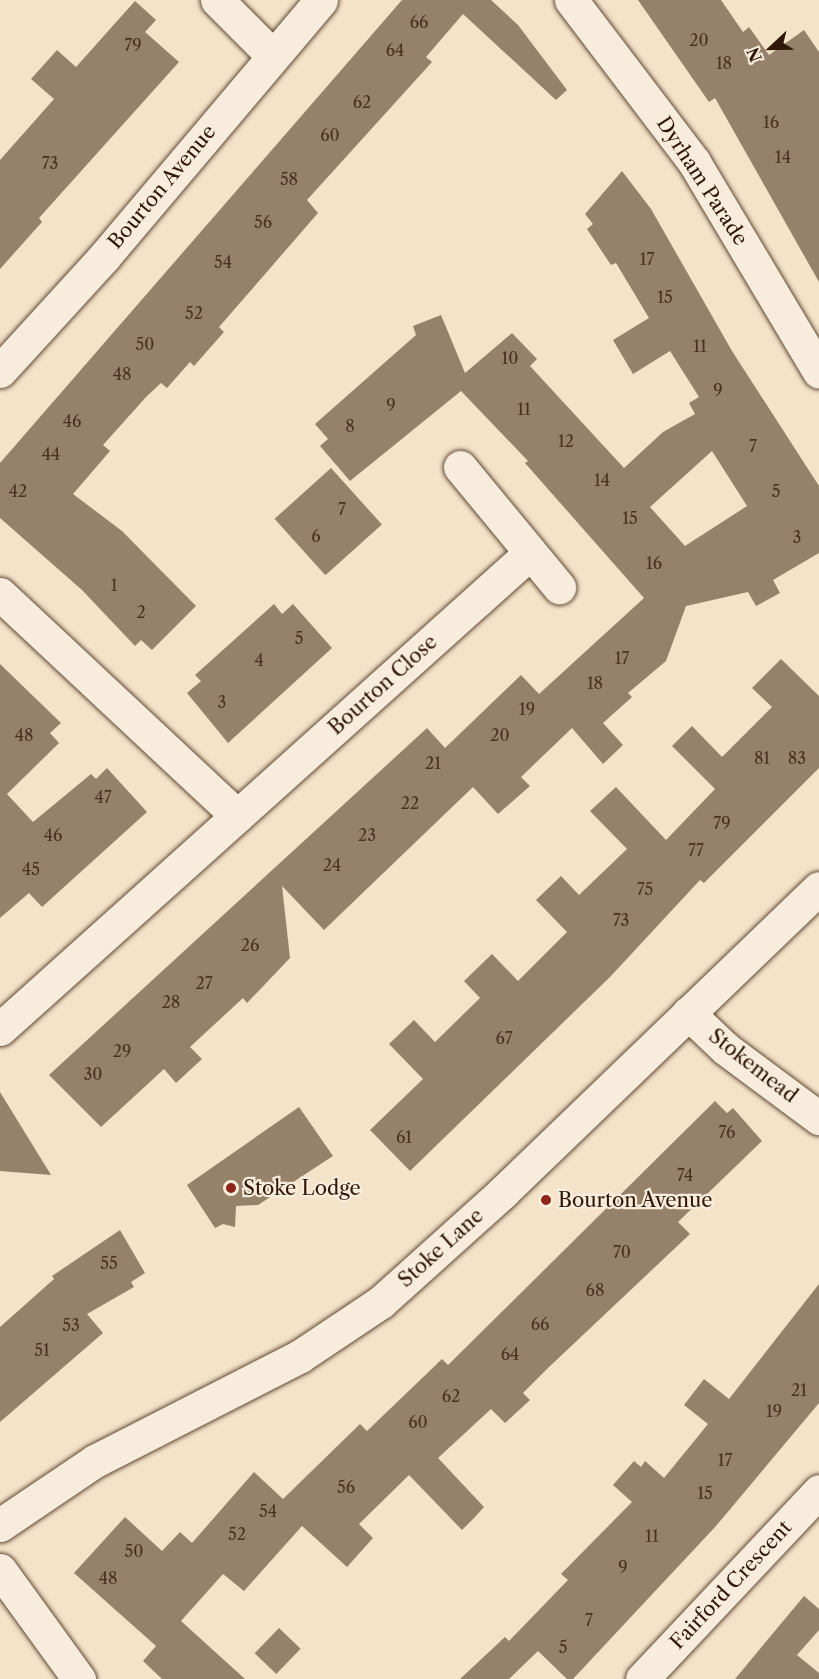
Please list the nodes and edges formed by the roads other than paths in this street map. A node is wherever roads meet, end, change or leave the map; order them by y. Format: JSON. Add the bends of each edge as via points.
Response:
{"nodes":[{"id":1,"x":217,"y":0,"type":"edge"},
{"id":2,"x":321,"y":0,"type":"edge"},
{"id":3,"x":571,"y":0,"type":"edge"},
{"id":4,"x":272,"y":55,"type":"junction"},
{"id":5,"x":0,"y":371,"type":"edge"},
{"id":6,"x":819,"y":372,"type":"edge"},
{"id":7,"x":459,"y":467,"type":"dead end"},
{"id":8,"x":529,"y":554,"type":"junction"},
{"id":9,"x":559,"y":587,"type":"dead end"},
{"id":10,"x":0,"y":594,"type":"edge"},
{"id":11,"x":237,"y":816,"type":"junction"},
{"id":12,"x":819,"y":888,"type":"edge"},
{"id":13,"x":688,"y":1013,"type":"junction"},
{"id":14,"x":0,"y":1029,"type":"edge"},
{"id":15,"x":819,"y":1118,"type":"edge"},
{"id":16,"x":819,"y":1491,"type":"edge"},
{"id":17,"x":0,"y":1525,"type":"edge"},
{"id":18,"x":0,"y":1570,"type":"edge"},
{"id":19,"x":80,"y":1679,"type":"edge"},
{"id":20,"x":643,"y":1679,"type":"edge"}],
"edges":[{"from":1,"to":4,"type":"street"},
{"from":2,"to":4,"type":"street","name":"Bourton Avenue"},
{"from":3,"to":6,"type":"street","name":"Dyrham Parade","via":[[694,162]]},
{"from":4,"to":5,"type":"street","name":"Bourton Avenue","via":[[104,257]]},
{"from":7,"to":8,"type":"street"},
{"from":8,"to":9,"type":"street"},
{"from":8,"to":11,"type":"street","name":"Bourton Close"},
{"from":10,"to":11,"type":"street"},
{"from":11,"to":14,"type":"street","name":"Bourton Close"},
{"from":12,"to":13,"type":"street","name":"Stoke Lane"},
{"from":13,"to":15,"type":"street","name":"Stokemead","via":[[726,1049]]},
{"from":13,"to":17,"type":"street","name":"Stoke Lane","via":[[381,1302],[300,1356],[95,1461]]},
{"from":16,"to":20,"type":"street","name":"Fairford Crescent"},
{"from":18,"to":19,"type":"street"}]}
